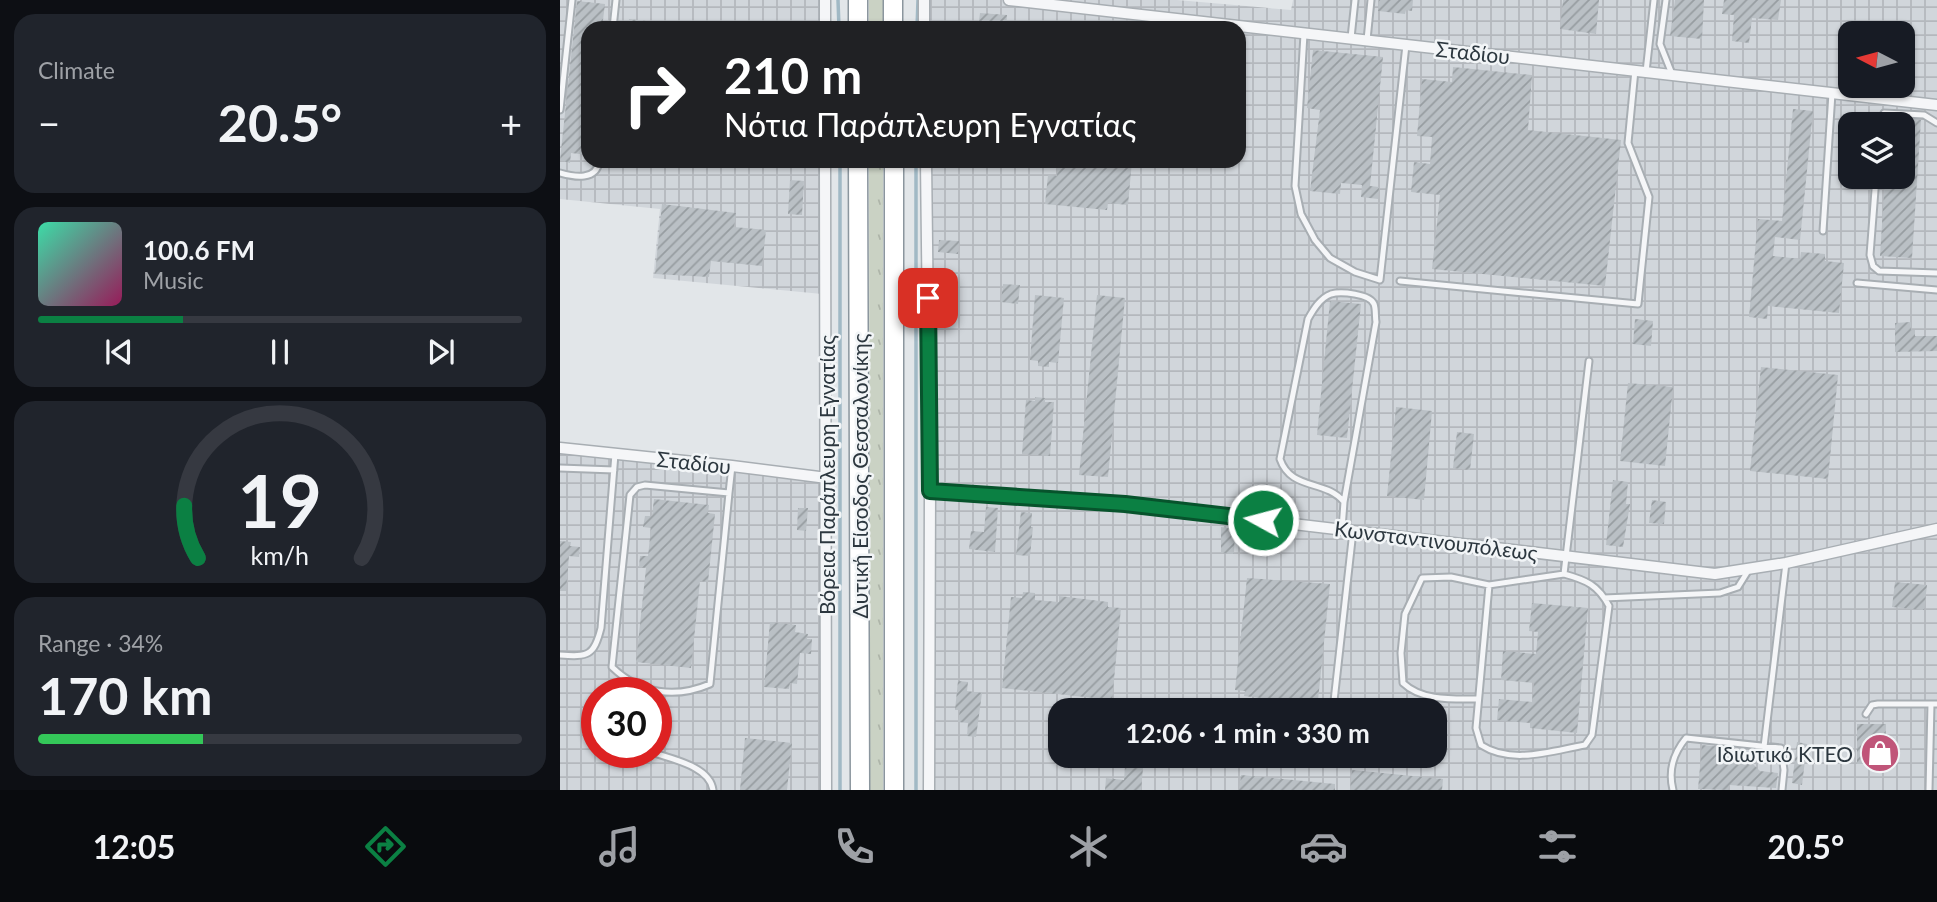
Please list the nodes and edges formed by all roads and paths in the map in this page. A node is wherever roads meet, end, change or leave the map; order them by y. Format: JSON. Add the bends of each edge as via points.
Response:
{"nodes":[{"id":1,"x":572,"y":0,"type":"edge"},
{"id":2,"x":617,"y":0,"type":"edge"},
{"id":3,"x":825,"y":0,"type":"edge"},
{"id":4,"x":858,"y":0,"type":"edge"},
{"id":5,"x":893,"y":0,"type":"edge"},
{"id":6,"x":924,"y":0,"type":"edge"},
{"id":7,"x":1009,"y":0,"type":"edge"},
{"id":8,"x":1354,"y":0,"type":"edge"},
{"id":9,"x":1371,"y":0,"type":"edge"},
{"id":10,"x":1654,"y":0,"type":"edge"},
{"id":11,"x":1666,"y":0,"type":"edge"},
{"id":12,"x":615,"y":21,"type":"edge"},
{"id":13,"x":825,"y":21,"type":"edge"},
{"id":14,"x":858,"y":21,"type":"edge"},
{"id":15,"x":893,"y":21,"type":"edge"},
{"id":16,"x":924,"y":21,"type":"edge"},
{"id":17,"x":1197,"y":21,"type":"edge"},
{"id":18,"x":1246,"y":27,"type":"edge"},
{"id":19,"x":1304,"y":33,"type":"junction"},
{"id":20,"x":1351,"y":38,"type":"junction"},
{"id":21,"x":1367,"y":40,"type":"junction"},
{"id":22,"x":1406,"y":45,"type":"junction"},
{"id":23,"x":1640,"y":71,"type":"junction"},
{"id":24,"x":1672,"y":75,"type":"junction"},
{"id":25,"x":1832,"y":93,"type":"junction"},
{"id":26,"x":1937,"y":105,"type":"edge"},
{"id":27,"x":560,"y":110,"type":"edge"},
{"id":28,"x":1915,"y":115,"type":"edge"},
{"id":29,"x":1937,"y":123,"type":"edge"},
{"id":30,"x":598,"y":168,"type":"edge"},
{"id":31,"x":825,"y":168,"type":"edge"},
{"id":32,"x":858,"y":168,"type":"edge"},
{"id":33,"x":894,"y":168,"type":"edge"},
{"id":34,"x":926,"y":168,"type":"edge"},
{"id":35,"x":560,"y":173,"type":"edge"},
{"id":36,"x":1875,"y":189,"type":"edge"},
{"id":37,"x":1823,"y":231,"type":"dead end"},
{"id":38,"x":1937,"y":273,"type":"edge"},
{"id":39,"x":1400,"y":281,"type":"dead end"},
{"id":40,"x":1857,"y":283,"type":"dead end"},
{"id":41,"x":1937,"y":290,"type":"edge"},
{"id":42,"x":1589,"y":361,"type":"dead end"},
{"id":43,"x":560,"y":449,"type":"edge"},
{"id":44,"x":615,"y":454,"type":"junction"},
{"id":45,"x":732,"y":466,"type":"junction"},
{"id":46,"x":560,"y":468,"type":"edge"},
{"id":47,"x":614,"y":470,"type":"junction"},
{"id":48,"x":827,"y":478,"type":"junction"},
{"id":49,"x":930,"y":491,"type":"junction"},
{"id":50,"x":729,"y":493,"type":"junction"},
{"id":51,"x":1343,"y":502,"type":"junction"},
{"id":52,"x":1937,"y":529,"type":"edge"},
{"id":53,"x":1348,"y":530,"type":"junction"},
{"id":54,"x":1566,"y":556,"type":"junction"},
{"id":55,"x":1786,"y":563,"type":"junction"},
{"id":56,"x":1749,"y":570,"type":"junction"},
{"id":57,"x":1564,"y":574,"type":"junction"},
{"id":58,"x":1489,"y":585,"type":"junction"},
{"id":59,"x":1604,"y":598,"type":"junction"},
{"id":60,"x":560,"y":655,"type":"edge"},
{"id":61,"x":1334,"y":698,"type":"edge"},
{"id":62,"x":1477,"y":699,"type":"junction"},
{"id":63,"x":1934,"y":704,"type":"edge"},
{"id":64,"x":1866,"y":714,"type":"dead end"},
{"id":65,"x":1764,"y":747,"type":"junction"},
{"id":66,"x":672,"y":760,"type":"edge"},
{"id":67,"x":713,"y":790,"type":"edge"},
{"id":68,"x":826,"y":790,"type":"edge"},
{"id":69,"x":860,"y":790,"type":"edge"},
{"id":70,"x":894,"y":790,"type":"edge"},
{"id":71,"x":929,"y":790,"type":"edge"},
{"id":72,"x":1673,"y":790,"type":"edge"},
{"id":73,"x":1782,"y":790,"type":"edge"},
{"id":74,"x":1929,"y":790,"type":"edge"}],
"edges":[{"from":1,"to":27,"type":"lane"},
{"from":2,"to":12,"type":"lane"},
{"from":3,"to":13,"type":"street"},
{"from":4,"to":14,"type":"highway"},
{"from":5,"to":15,"type":"highway"},
{"from":6,"to":16,"type":"street"},
{"from":7,"to":17,"type":"street","name":"Σταδίου"},
{"from":8,"to":20,"type":"lane"},
{"from":9,"to":21,"type":"lane"},
{"from":10,"to":23,"type":"lane"},
{"from":11,"to":24,"type":"lane","via":[[1660,44]]},
{"from":18,"to":19,"type":"street","name":"Σταδίου"},
{"from":19,"to":20,"type":"street","name":"Σταδίου"},
{"from":19,"to":22,"type":"lane","via":[[1295,186],[1301,214],[1330,258],[1380,280]]},
{"from":20,"to":21,"type":"street","name":"Σταδίου"},
{"from":21,"to":22,"type":"street","name":"Σταδίου"},
{"from":22,"to":23,"type":"street","name":"Σταδίου"},
{"from":23,"to":24,"type":"street","name":"Σταδίου"},
{"from":23,"to":39,"type":"lane","via":[[1628,141],[1649,196],[1638,304]]},
{"from":24,"to":25,"type":"street","name":"Σταδίου"},
{"from":25,"to":26,"type":"street","name":"Σταδίου"},
{"from":25,"to":37,"type":"lane"},
{"from":28,"to":29,"type":"lane"},
{"from":30,"to":35,"type":"lane","via":[[583,177]]},
{"from":31,"to":48,"type":"street","name":"Βόρεια Παράπλευρη Εγνατίας"},
{"from":32,"to":69,"type":"highway","name":"Δυτική Είσοδος Θεσσαλονίκης"},
{"from":33,"to":70,"type":"highway","name":"Δυτική Είσοδος Θεσσαλονίκης"},
{"from":34,"to":49,"type":"street"},
{"from":36,"to":38,"type":"lane","via":[[1873,266],[1879,271]]},
{"from":40,"to":41,"type":"lane"},
{"from":42,"to":54,"type":"lane"},
{"from":43,"to":44,"type":"street","name":"Σταδίου"},
{"from":44,"to":45,"type":"street","name":"Σταδίου"},
{"from":44,"to":47,"type":"lane"},
{"from":45,"to":48,"type":"street","name":"Σταδίου"},
{"from":45,"to":50,"type":"lane"},
{"from":46,"to":47,"type":"lane"},
{"from":47,"to":60,"type":"lane","via":[[599,638],[596,648],[585,656]]},
{"from":48,"to":68,"type":"street","name":"Βόρεια Παράπλευρη Εγνατίας"},
{"from":49,"to":53,"type":"street","name":"Κωνσταντινουπόλεως","via":[[1125,504]]},
{"from":49,"to":71,"type":"street"},
{"from":50,"to":50,"type":"lane","via":[[710,684],[677,693],[636,685],[612,667],[629,495],[645,485]]},
{"from":51,"to":51,"type":"lane","via":[[1336,492],[1298,480],[1284,470],[1280,459],[1308,319],[1316,305],[1330,295],[1343,294],[1368,297],[1374,304],[1376,322]]},
{"from":51,"to":53,"type":"lane"},
{"from":52,"to":55,"type":"street","name":"Κωνσταντινουπόλεως"},
{"from":53,"to":54,"type":"street","name":"Κωνσταντινουπόλεως"},
{"from":53,"to":61,"type":"lane"},
{"from":54,"to":56,"type":"street","name":"Κωνσταντινουπόλεως","via":[[1707,574]]},
{"from":54,"to":57,"type":"lane"},
{"from":55,"to":56,"type":"street","name":"Κωνσταντινουπόλεως"},
{"from":55,"to":65,"type":"lane"},
{"from":56,"to":59,"type":"lane","via":[[1738,587],[1720,593]]},
{"from":57,"to":58,"type":"lane"},
{"from":57,"to":59,"type":"lane","via":[[1588,581]]},
{"from":58,"to":62,"type":"lane"},
{"from":58,"to":62,"type":"lane","via":[[1451,577],[1422,579],[1405,614],[1403,683],[1413,692]]},
{"from":59,"to":62,"type":"lane","via":[[1609,606],[1592,734],[1585,745],[1518,756],[1493,753],[1481,745],[1476,728]]},
{"from":63,"to":64,"type":"lane","via":[[1878,704]]},
{"from":63,"to":74,"type":"lane"},
{"from":65,"to":72,"type":"lane","via":[[1686,738],[1673,761]]},
{"from":65,"to":73,"type":"lane","via":[[1781,748]]},
{"from":66,"to":67,"type":"lane","via":[[704,773]]}]}
